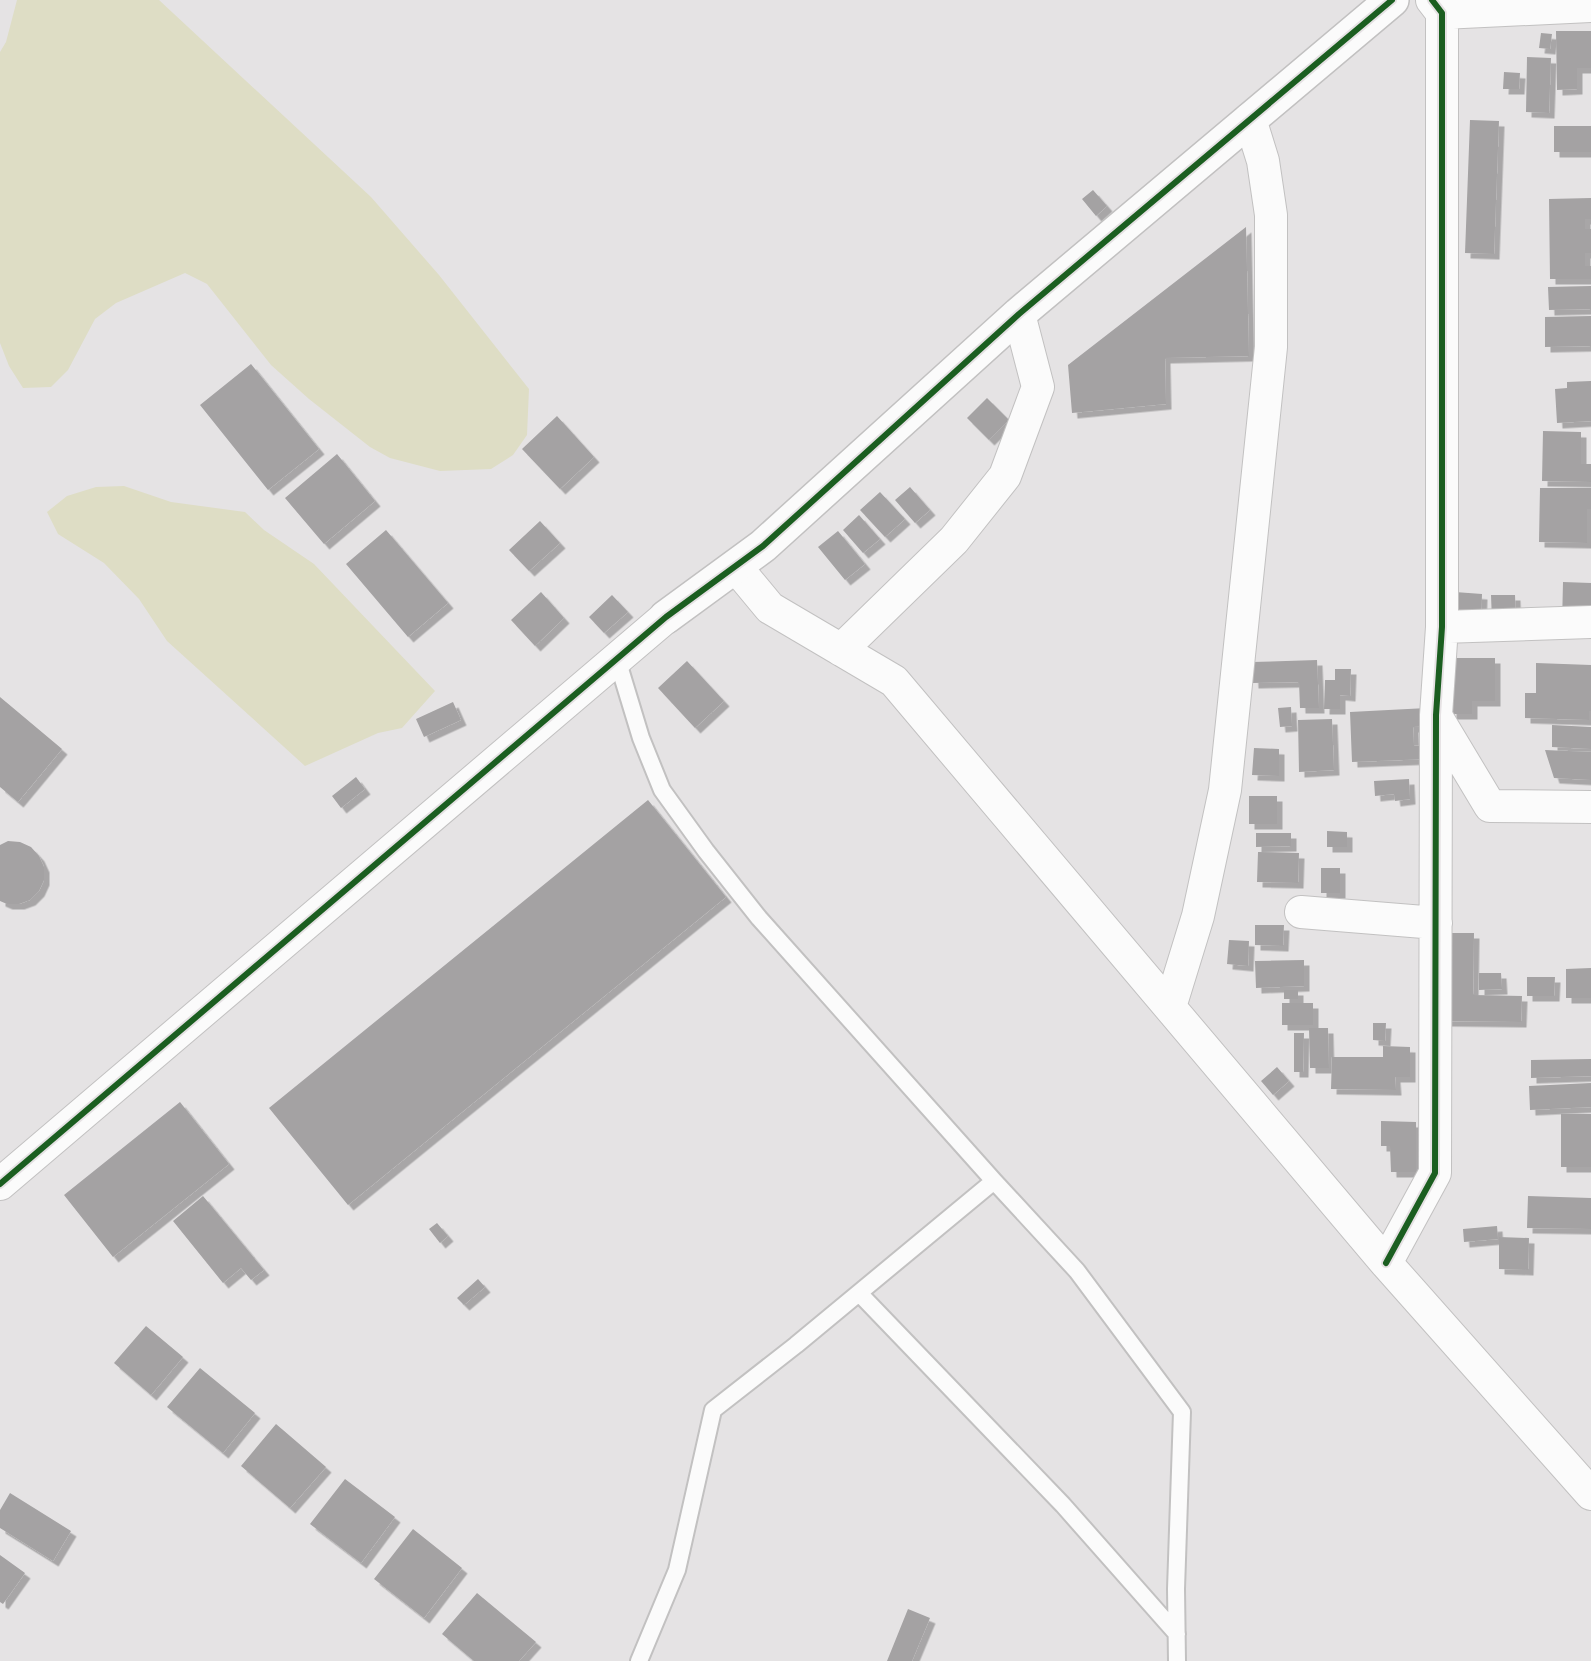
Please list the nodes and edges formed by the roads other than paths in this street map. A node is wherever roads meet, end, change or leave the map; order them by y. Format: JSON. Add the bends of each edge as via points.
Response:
{"nodes":[{"id":1,"x":1392,"y":0,"type":"edge"},
{"id":2,"x":1437,"y":6,"type":"edge"},
{"id":3,"x":1591,"y":6,"type":"edge"},
{"id":4,"x":1250,"y":119,"type":"junction"},
{"id":5,"x":1019,"y":314,"type":"junction"},
{"id":6,"x":736,"y":567,"type":"junction"},
{"id":7,"x":666,"y":617,"type":"joint"},
{"id":8,"x":1591,"y":622,"type":"edge"},
{"id":9,"x":1442,"y":627,"type":"junction"},
{"id":10,"x":841,"y":650,"type":"junction"},
{"id":11,"x":617,"y":659,"type":"junction"},
{"id":12,"x":1436,"y":715,"type":"junction"},
{"id":13,"x":1591,"y":807,"type":"edge"},
{"id":14,"x":1301,"y":912,"type":"dead end"},
{"id":15,"x":1436,"y":923,"type":"junction"},
{"id":16,"x":1170,"y":1007,"type":"junction"},
{"id":17,"x":994,"y":1181,"type":"junction"},
{"id":18,"x":0,"y":1184,"type":"edge"},
{"id":19,"x":1386,"y":1263,"type":"junction"},
{"id":20,"x":859,"y":1293,"type":"junction"},
{"id":21,"x":1591,"y":1494,"type":"edge"},
{"id":22,"x":1177,"y":1634,"type":"junction"},
{"id":23,"x":639,"y":1661,"type":"edge"},
{"id":24,"x":1177,"y":1661,"type":"edge"}],
"edges":[{"from":1,"to":4,"type":"street"},
{"from":2,"to":3,"type":"street"},
{"from":2,"to":9,"type":"street"},
{"from":4,"to":5,"type":"street"},
{"from":4,"to":16,"type":"street","via":[[1263,161],[1270,215],[1271,347],[1225,790],[1197,916]]},
{"from":5,"to":6,"type":"street"},
{"from":5,"to":10,"type":"street","via":[[1038,387],[1005,476],[954,540]]},
{"from":6,"to":7,"type":"street"},
{"from":6,"to":10,"type":"street","via":[[770,609]]},
{"from":7,"to":11,"type":"street"},
{"from":8,"to":9,"type":"street"},
{"from":9,"to":12,"type":"street"},
{"from":10,"to":16,"type":"street","via":[[894,681]]},
{"from":11,"to":17,"type":"lane","via":[[641,738],[662,789],[706,851],[759,918]]},
{"from":11,"to":18,"type":"street"},
{"from":12,"to":13,"type":"street","via":[[1490,806]]},
{"from":12,"to":15,"type":"street"},
{"from":14,"to":15,"type":"street"},
{"from":15,"to":19,"type":"street","via":[[1436,1173]]},
{"from":16,"to":19,"type":"street"},
{"from":17,"to":20,"type":"lane"},
{"from":17,"to":22,"type":"lane","via":[[1077,1270],[1182,1412]]},
{"from":19,"to":21,"type":"street"},
{"from":20,"to":22,"type":"lane","via":[[1063,1504]]},
{"from":20,"to":23,"type":"lane","via":[[713,1410],[677,1570]]},
{"from":22,"to":24,"type":"lane"}]}
